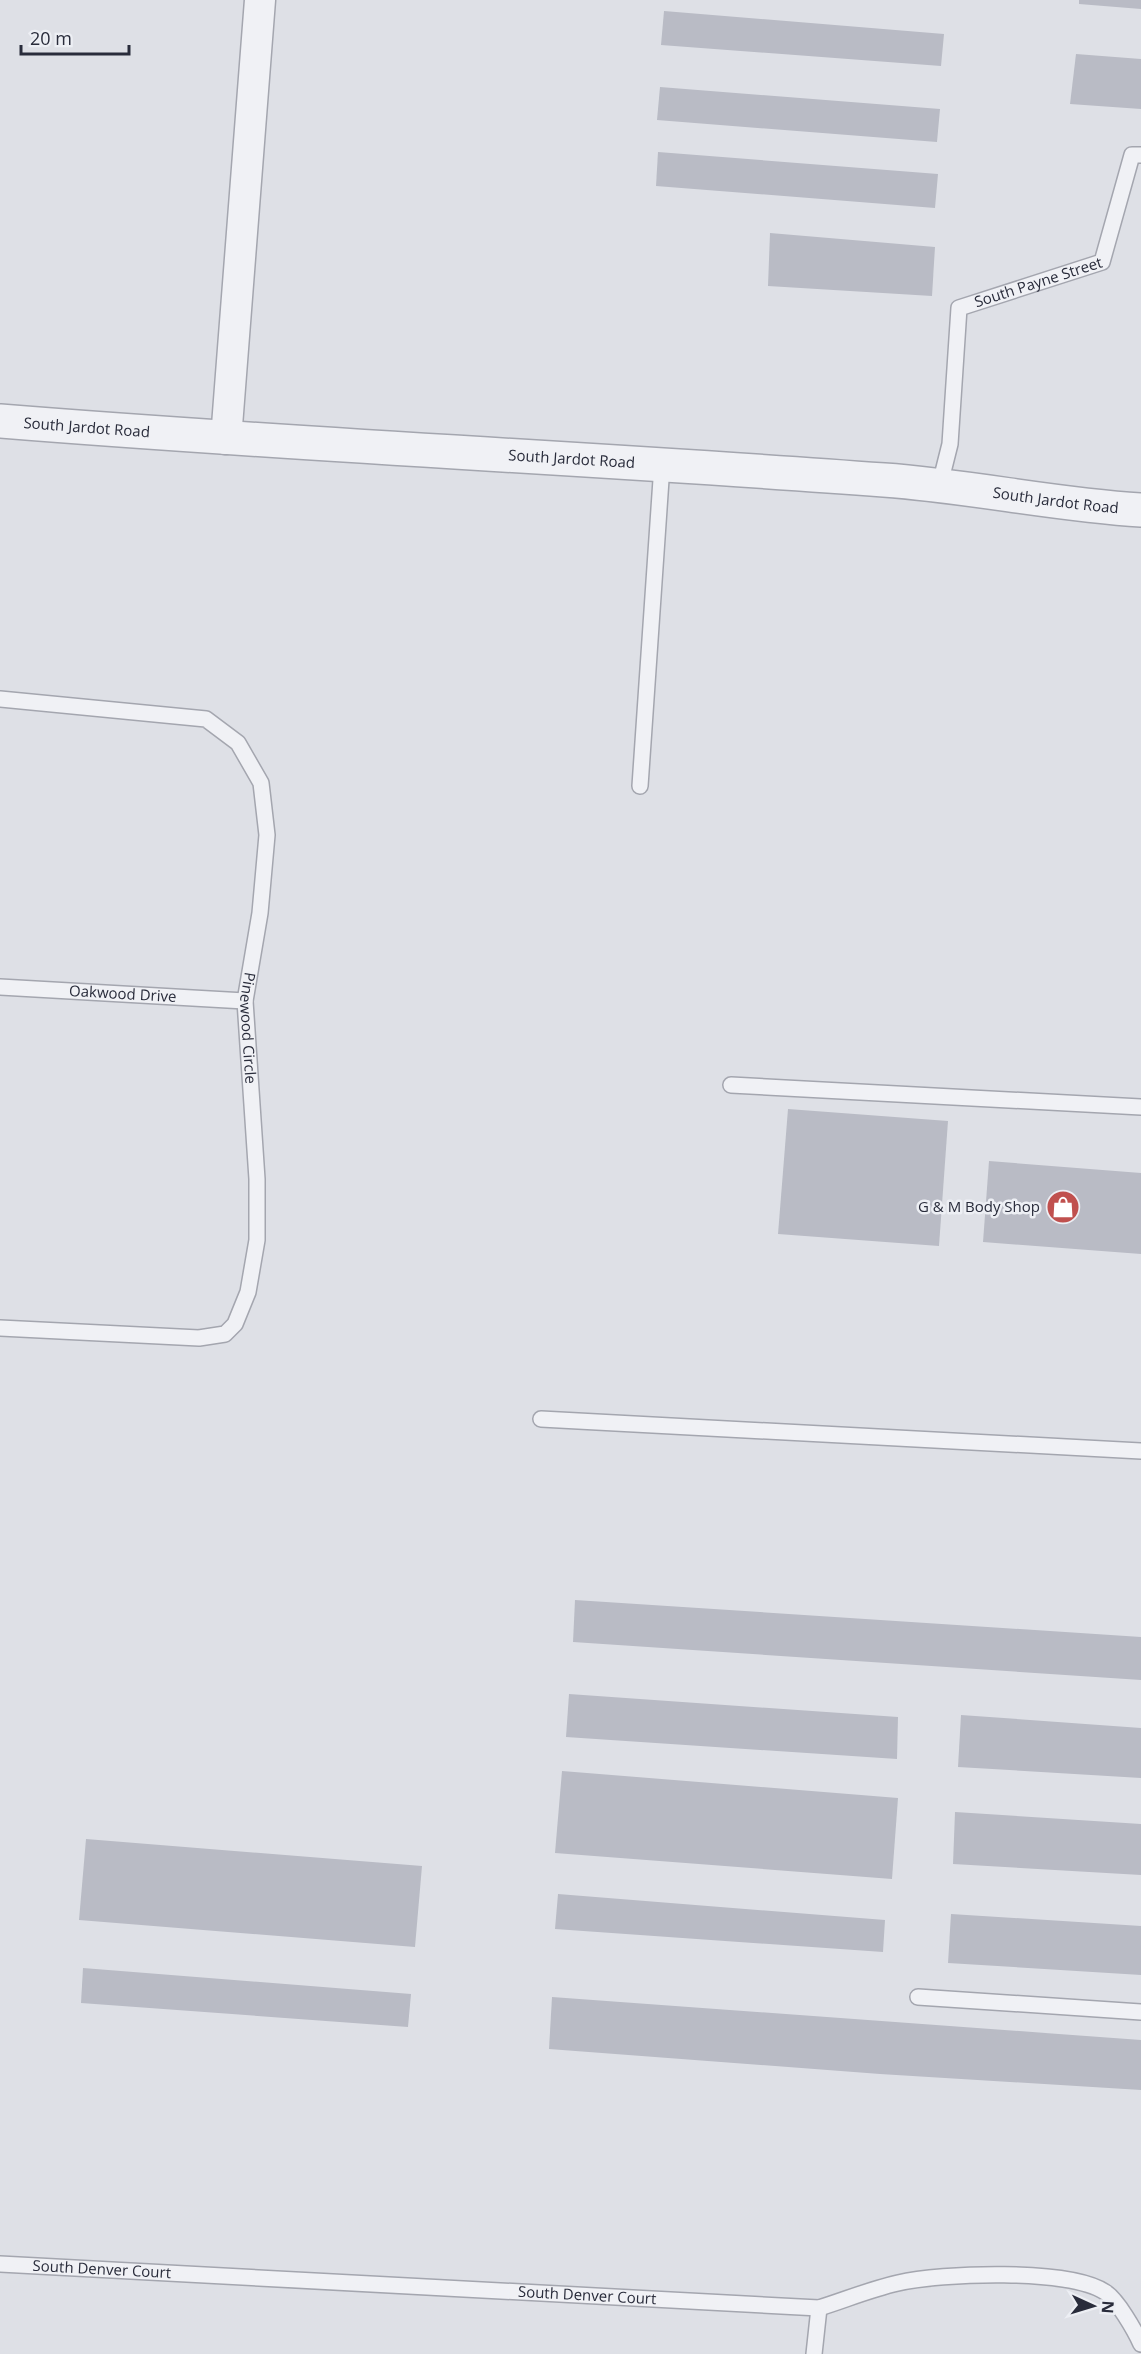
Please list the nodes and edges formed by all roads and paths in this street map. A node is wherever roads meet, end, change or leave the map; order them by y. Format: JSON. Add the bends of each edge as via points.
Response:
{"nodes":[{"id":1,"x":260,"y":0,"type":"edge"},
{"id":2,"x":1141,"y":155,"type":"edge"},
{"id":3,"x":0,"y":421,"type":"edge"},
{"id":4,"x":226,"y":439,"type":"junction"},
{"id":5,"x":662,"y":465,"type":"junction"},
{"id":6,"x":940,"y":484,"type":"junction"},
{"id":7,"x":1141,"y":510,"type":"edge"},
{"id":8,"x":0,"y":699,"type":"edge"},
{"id":9,"x":640,"y":786,"type":"dead end"},
{"id":10,"x":0,"y":987,"type":"edge"},
{"id":11,"x":245,"y":1001,"type":"junction"},
{"id":12,"x":731,"y":1085,"type":"dead end"},
{"id":13,"x":1141,"y":1107,"type":"edge"},
{"id":14,"x":0,"y":1328,"type":"edge"},
{"id":15,"x":541,"y":1419,"type":"dead end"},
{"id":16,"x":1141,"y":1450,"type":"edge"},
{"id":17,"x":918,"y":1997,"type":"dead end"},
{"id":18,"x":1141,"y":2012,"type":"edge"},
{"id":19,"x":0,"y":2264,"type":"edge"},
{"id":20,"x":819,"y":2308,"type":"junction"},
{"id":21,"x":1141,"y":2344,"type":"edge"},
{"id":22,"x":814,"y":2354,"type":"edge"}],
"edges":[{"from":1,"to":4,"type":"street"},
{"from":2,"to":6,"type":"lane","name":"South Payne Street","via":[[1132,154],[1102,262],[959,308],[950,444]]},
{"from":3,"to":4,"type":"street","name":"South Jardot Road"},
{"from":4,"to":5,"type":"street","name":"South Jardot Road"},
{"from":5,"to":6,"type":"street","name":"South Jardot Road"},
{"from":5,"to":9,"type":"lane"},
{"from":6,"to":7,"type":"street","name":"South Jardot Road"},
{"from":8,"to":11,"type":"lane","name":"Pinewood Circle","via":[[206,719],[238,743],[261,783],[267,835],[260,913]]},
{"from":10,"to":11,"type":"lane","name":"Oakwood Drive"},
{"from":11,"to":14,"type":"lane","name":"Pinewood Circle","via":[[257,1179],[257,1240],[248,1292],[235,1324],[225,1334],[198,1338]]},
{"from":12,"to":13,"type":"lane"},
{"from":15,"to":16,"type":"lane"},
{"from":17,"to":18,"type":"lane"},
{"from":19,"to":20,"type":"lane","name":"South Denver Court"},
{"from":20,"to":21,"type":"lane","name":"South Denver Court","via":[[898,2283],[960,2275],[1069,2279],[1106,2292],[1134,2327]]},
{"from":20,"to":22,"type":"lane"}]}
